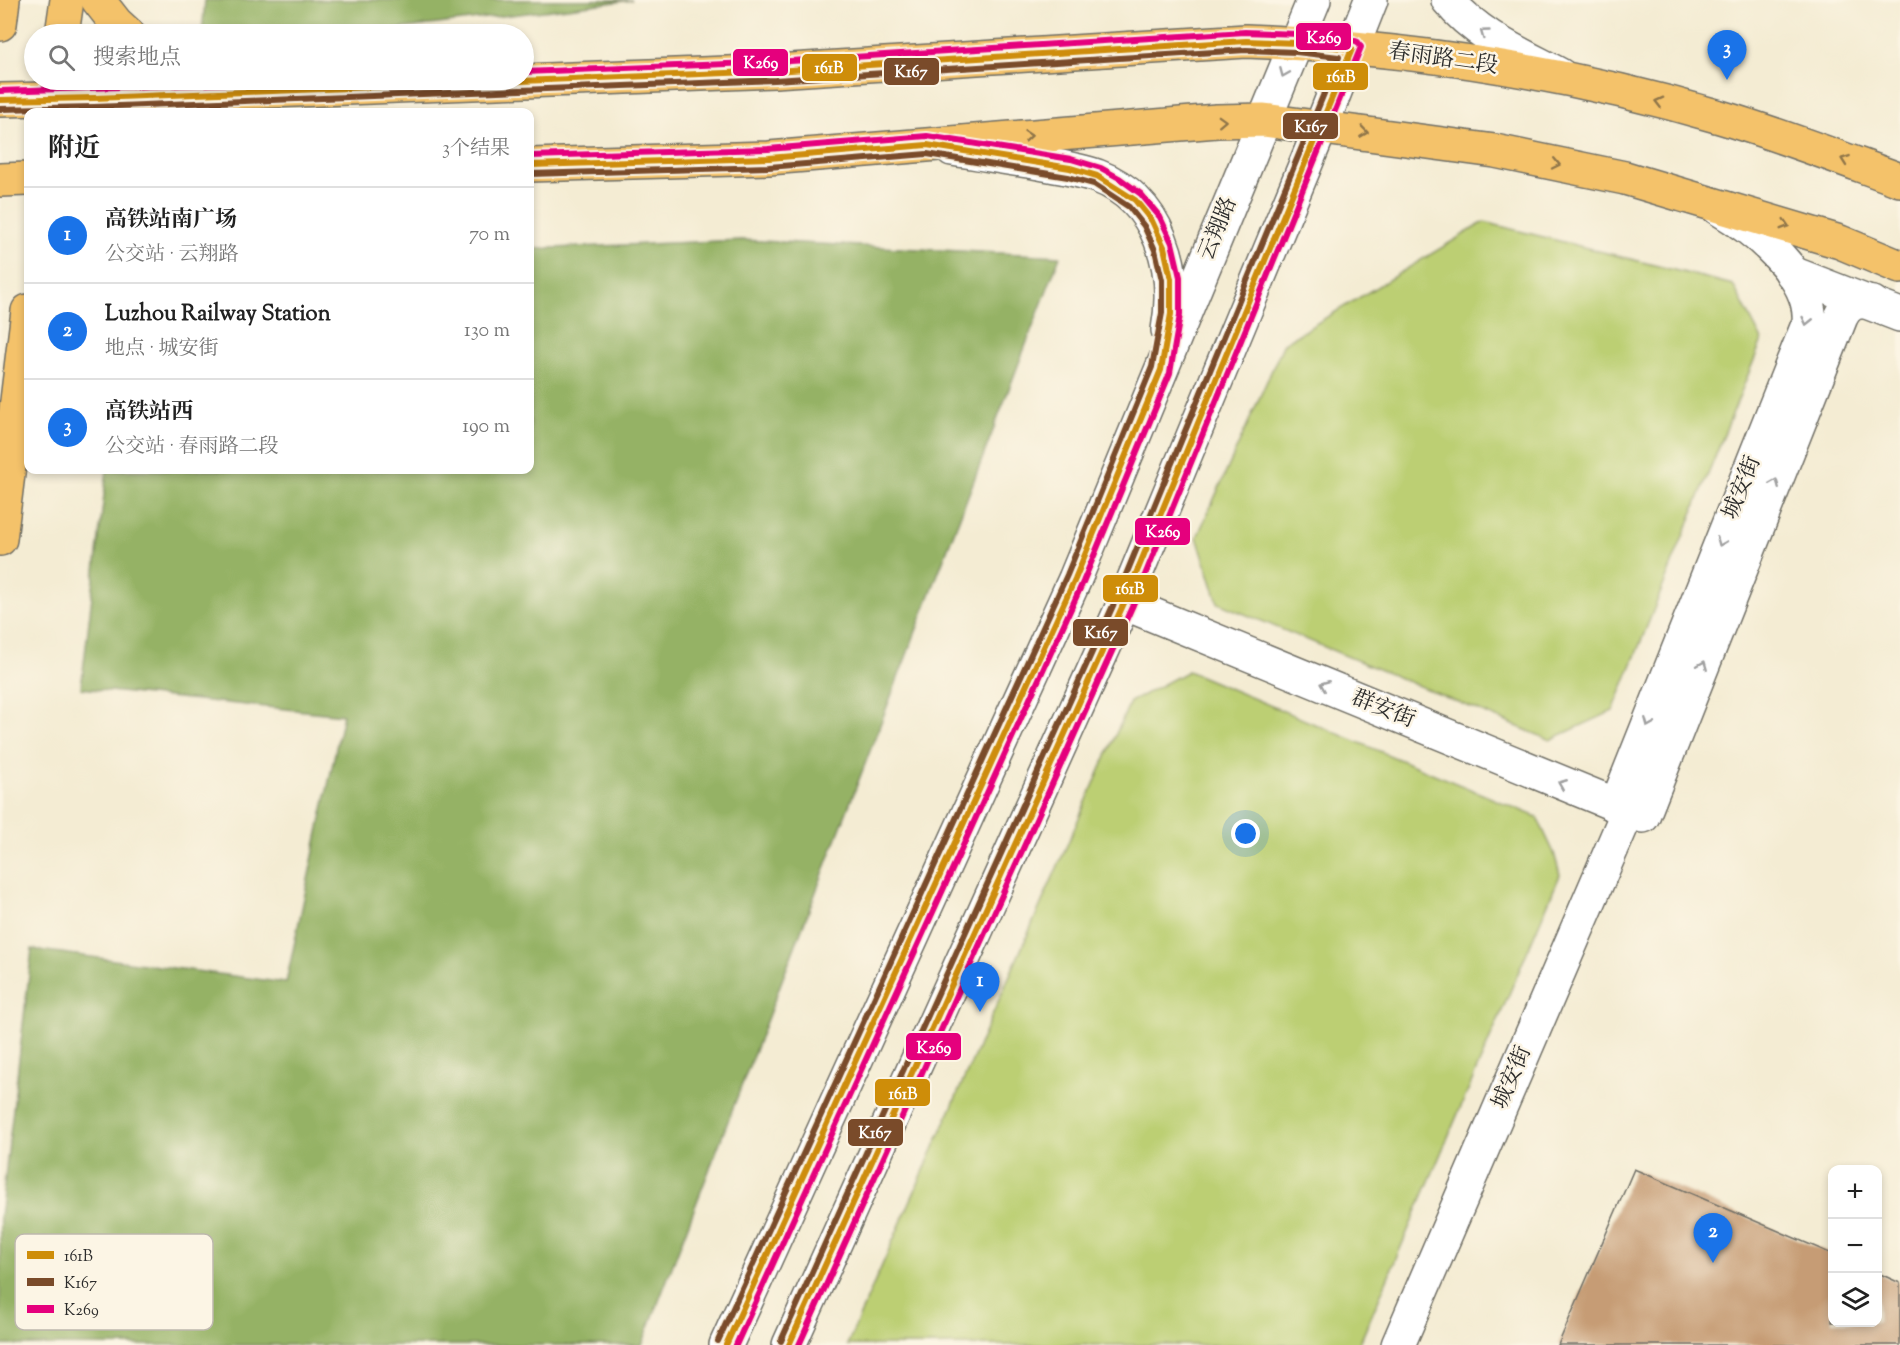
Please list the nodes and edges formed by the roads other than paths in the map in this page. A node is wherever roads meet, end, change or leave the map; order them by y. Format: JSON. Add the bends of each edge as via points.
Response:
{"nodes":[{"id":1,"x":3,"y":0,"type":"edge"},
{"id":2,"x":67,"y":0,"type":"edge"},
{"id":3,"x":98,"y":0,"type":"edge"},
{"id":4,"x":1314,"y":0,"type":"edge"},
{"id":5,"x":1371,"y":0,"type":"edge"},
{"id":6,"x":1448,"y":0,"type":"edge"},
{"id":7,"x":0,"y":24,"type":"edge"},
{"id":8,"x":63,"y":24,"type":"edge"},
{"id":9,"x":119,"y":24,"type":"edge"},
{"id":10,"x":1297,"y":43,"type":"junction"},
{"id":11,"x":1352,"y":49,"type":"junction"},
{"id":12,"x":534,"y":80,"type":"edge"},
{"id":13,"x":1572,"y":81,"type":"junction"},
{"id":14,"x":246,"y":90,"type":"edge"},
{"id":15,"x":308,"y":90,"type":"joint"},
{"id":16,"x":53,"y":97,"type":"edge"},
{"id":17,"x":0,"y":100,"type":"edge"},
{"id":18,"x":1264,"y":120,"type":"junction"},
{"id":19,"x":1321,"y":127,"type":"junction"},
{"id":20,"x":927,"y":145,"type":"junction"},
{"id":21,"x":534,"y":165,"type":"edge"},
{"id":22,"x":24,"y":179,"type":"edge"},
{"id":23,"x":0,"y":180,"type":"edge"},
{"id":24,"x":1900,"y":180,"type":"edge"},
{"id":25,"x":1708,"y":203,"type":"junction"},
{"id":26,"x":1900,"y":267,"type":"edge"},
{"id":27,"x":1792,"y":273,"type":"junction"},
{"id":28,"x":1887,"y":309,"type":"edge"},
{"id":29,"x":24,"y":329,"type":"edge"},
{"id":30,"x":1161,"y":370,"type":"junction"},
{"id":31,"x":9,"y":397,"type":"edge"},
{"id":32,"x":0,"y":539,"type":"edge"},
{"id":33,"x":1124,"y":603,"type":"junction"},
{"id":34,"x":1629,"y":811,"type":"junction"},
{"id":35,"x":726,"y":1345,"type":"edge"},
{"id":36,"x":789,"y":1345,"type":"edge"},
{"id":37,"x":1398,"y":1345,"type":"edge"}],
"edges":[{"from":1,"to":7,"type":"main road"},
{"from":2,"to":8,"type":"main road"},
{"from":3,"to":9,"type":"main road"},
{"from":4,"to":10,"type":"street","name":"云翔路"},
{"from":5,"to":11,"type":"street"},
{"from":13,"to":6,"type":"street","one_way":true,"via":[[1488,36]]},
{"from":10,"to":11,"type":"main road","name":"春雨路二段"},
{"from":10,"to":12,"type":"main road","name":"春雨路二段","via":[[1246,41]]},
{"from":10,"to":18,"type":"street","name":"云翔路","one_way":true},
{"from":11,"to":13,"type":"main road","name":"春雨路二段","via":[[1498,67]]},
{"from":11,"to":19,"type":"street"},
{"from":24,"to":13,"type":"main road","name":"春雨路二段","one_way":true,"via":[[1719,117]]},
{"from":14,"to":15,"type":"main road"},
{"from":15,"to":16,"type":"main road","name":"春雨路二段"},
{"from":16,"to":17,"type":"main road","name":"春雨路二段"},
{"from":18,"to":19,"type":"main road"},
{"from":20,"to":18,"type":"main road","one_way":true},
{"from":18,"to":30,"type":"street","name":"云翔路"},
{"from":19,"to":25,"type":"main road","one_way":true,"via":[[1495,151],[1625,178]]},
{"from":19,"to":33,"type":"street"},
{"from":20,"to":21,"type":"main road","via":[[769,158]]},
{"from":20,"to":30,"type":"street","via":[[1070,168],[1097,176],[1135,200],[1152,220],[1164,247],[1171,279],[1171,314]]},
{"from":22,"to":23,"type":"main road"},
{"from":25,"to":26,"type":"main road","one_way":true,"via":[[1840,242]]},
{"from":25,"to":27,"type":"street","name":"城安街","via":[[1754,232]]},
{"from":27,"to":28,"type":"street"},
{"from":27,"to":34,"type":"street","name":"城安街","one_way":true,"via":[[1808,302],[1809,322]]},
{"from":34,"to":28,"type":"street","name":"城安街","one_way":true,"via":[[1844,310],[1854,303],[1866,302]]},
{"from":29,"to":31,"type":"main road"},
{"from":30,"to":35,"type":"street","name":"云翔路","via":[[1075,579]]},
{"from":31,"to":32,"type":"main road"},
{"from":34,"to":33,"type":"street","name":"群安街","one_way":true},
{"from":33,"to":36,"type":"street"},
{"from":34,"to":37,"type":"street","name":"城安街"}]}
